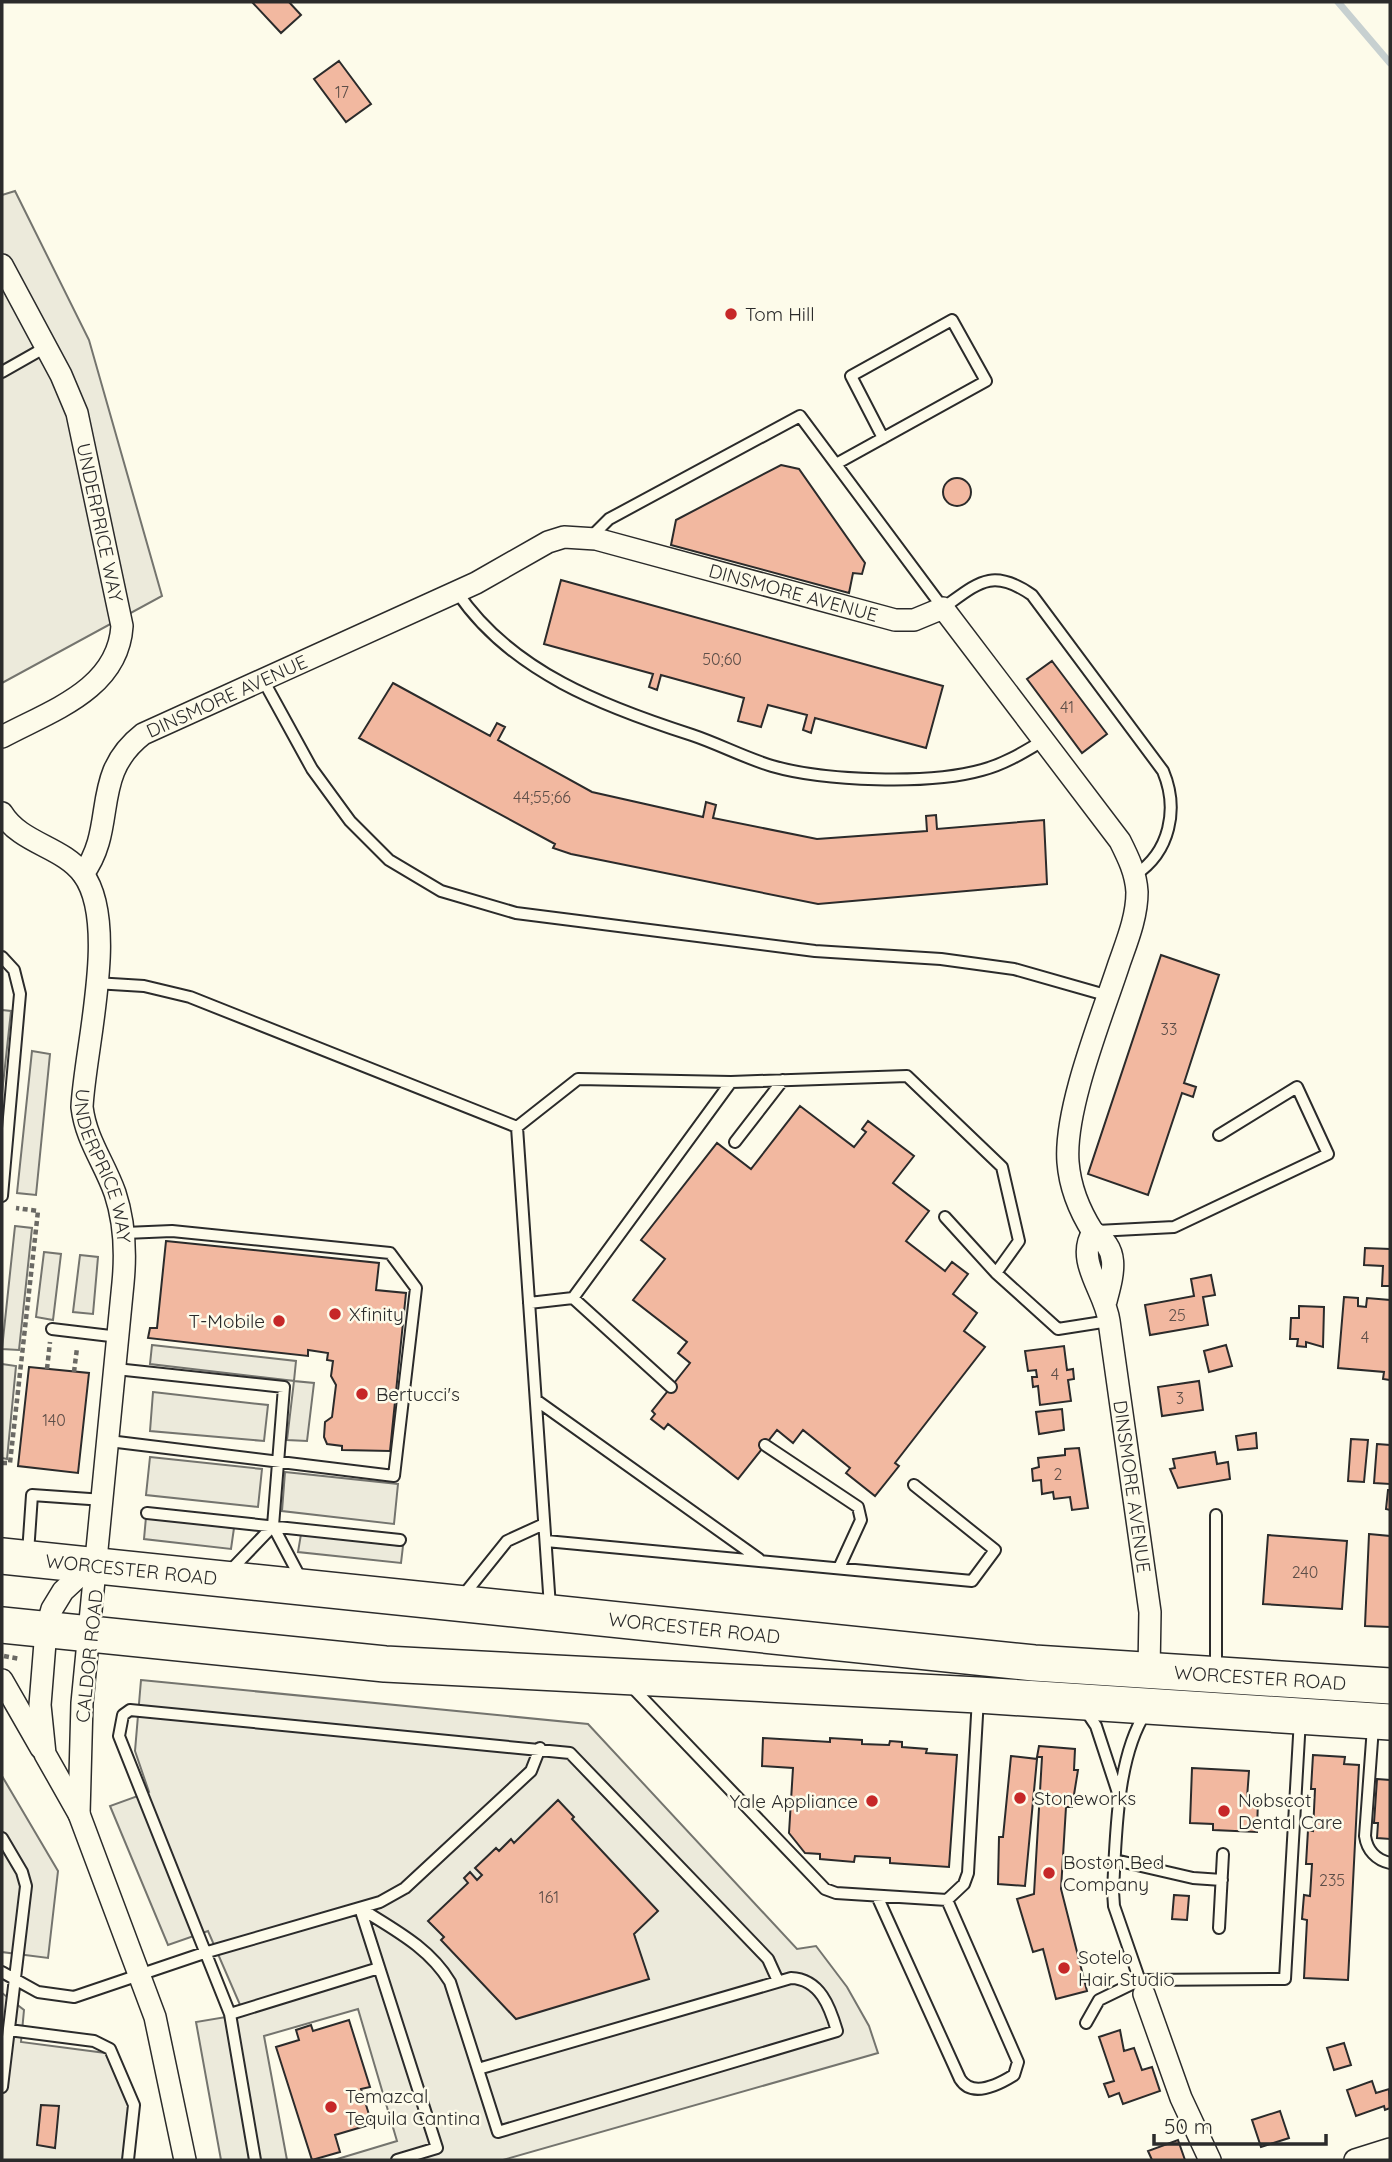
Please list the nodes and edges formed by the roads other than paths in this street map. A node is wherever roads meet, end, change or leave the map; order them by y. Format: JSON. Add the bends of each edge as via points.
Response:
{"nodes":[{"id":1,"x":2,"y":265,"type":"edge"},
{"id":2,"x":46,"y":346,"type":"junction"},
{"id":3,"x":2,"y":372,"type":"edge"},
{"id":4,"x":883,"y":438,"type":"junction"},
{"id":5,"x":836,"y":464,"type":"junction"},
{"id":6,"x":589,"y":539,"type":"junction"},
{"id":7,"x":457,"y":592,"type":"junction"},
{"id":8,"x":943,"y":608,"type":"junction"},
{"id":9,"x":262,"y":678,"type":"junction"},
{"id":10,"x":2,"y":737,"type":"edge"},
{"id":11,"x":1044,"y":740,"type":"junction"},
{"id":12,"x":2,"y":813,"type":"edge"},
{"id":13,"x":83,"y":874,"type":"junction"},
{"id":14,"x":1135,"y":875,"type":"junction"},
{"id":15,"x":2,"y":957,"type":"edge"},
{"id":16,"x":95,"y":983,"type":"junction"},
{"id":17,"x":1109,"y":996,"type":"junction"},
{"id":18,"x":783,"y":1080,"type":"junction"},
{"id":19,"x":730,"y":1082,"type":"junction"},
{"id":20,"x":517,"y":1128,"type":"junction"},
{"id":21,"x":1219,"y":1135,"type":"dead end"},
{"id":22,"x":735,"y":1142,"type":"dead end"},
{"id":23,"x":2,"y":1196,"type":"edge"},
{"id":24,"x":945,"y":1217,"type":"dead end"},
{"id":25,"x":1093,"y":1231,"type":"junction"},
{"id":26,"x":125,"y":1233,"type":"junction"},
{"id":27,"x":996,"y":1273,"type":"junction"},
{"id":28,"x":573,"y":1298,"type":"junction"},
{"id":29,"x":529,"y":1303,"type":"junction"},
{"id":30,"x":1108,"y":1311,"type":"junction"},
{"id":31,"x":52,"y":1329,"type":"road end"},
{"id":32,"x":118,"y":1337,"type":"junction"},
{"id":33,"x":116,"y":1369,"type":"junction"},
{"id":34,"x":671,"y":1387,"type":"dead end"},
{"id":35,"x":536,"y":1401,"type":"junction"},
{"id":36,"x":109,"y":1441,"type":"junction"},
{"id":37,"x":765,"y":1445,"type":"dead end"},
{"id":38,"x":278,"y":1462,"type":"junction"},
{"id":39,"x":914,"y":1485,"type":"dead end"},
{"id":40,"x":104,"y":1500,"type":"junction"},
{"id":41,"x":147,"y":1513,"type":"dead end"},
{"id":42,"x":1216,"y":1515,"type":"dead end"},
{"id":43,"x":544,"y":1524,"type":"junction"},
{"id":44,"x":273,"y":1527,"type":"junction"},
{"id":45,"x":401,"y":1540,"type":"dead end"},
{"id":46,"x":546,"y":1541,"type":"junction"},
{"id":47,"x":15,"y":1558,"type":"edge"},
{"id":48,"x":761,"y":1561,"type":"junction"},
{"id":49,"x":98,"y":1566,"type":"junction"},
{"id":50,"x":839,"y":1568,"type":"junction"},
{"id":51,"x":222,"y":1580,"type":"junction"},
{"id":52,"x":305,"y":1588,"type":"junction"},
{"id":53,"x":457,"y":1604,"type":"junction"},
{"id":54,"x":551,"y":1614,"type":"junction"},
{"id":55,"x":2,"y":1625,"type":"edge"},
{"id":56,"x":46,"y":1630,"type":"junction"},
{"id":57,"x":91,"y":1635,"type":"junction"},
{"id":58,"x":1149,"y":1671,"type":"junction"},
{"id":59,"x":1216,"y":1675,"type":"junction"},
{"id":60,"x":622,"y":1676,"type":"junction"},
{"id":61,"x":2,"y":1680,"type":"edge"},
{"id":62,"x":1390,"y":1686,"type":"edge"},
{"id":63,"x":978,"y":1695,"type":"junction"},
{"id":64,"x":1077,"y":1702,"type":"junction"},
{"id":65,"x":1151,"y":1707,"type":"junction"},
{"id":66,"x":1301,"y":1716,"type":"junction"},
{"id":67,"x":1382,"y":1721,"type":"edge"},
{"id":68,"x":540,"y":1748,"type":"junction"},
{"id":69,"x":45,"y":1754,"type":"junction"},
{"id":70,"x":1119,"y":1796,"type":"junction"},
{"id":71,"x":79,"y":1814,"type":"junction"},
{"id":72,"x":2,"y":1838,"type":"edge"},
{"id":73,"x":1223,"y":1854,"type":"dead end"},
{"id":74,"x":1115,"y":1860,"type":"junction"},
{"id":75,"x":1390,"y":1863,"type":"edge"},
{"id":76,"x":1222,"y":1880,"type":"junction"},
{"id":77,"x":877,"y":1896,"type":"junction"},
{"id":78,"x":947,"y":1899,"type":"junction"},
{"id":79,"x":360,"y":1908,"type":"junction"},
{"id":80,"x":1219,"y":1927,"type":"dead end"},
{"id":81,"x":204,"y":1953,"type":"junction"},
{"id":82,"x":379,"y":1968,"type":"junction"},
{"id":83,"x":2,"y":1972,"type":"edge"},
{"id":84,"x":139,"y":1975,"type":"junction"},
{"id":85,"x":15,"y":1980,"type":"junction"},
{"id":86,"x":778,"y":1981,"type":"junction"},
{"id":87,"x":1142,"y":1987,"type":"junction"},
{"id":88,"x":230,"y":2014,"type":"junction"},
{"id":89,"x":1086,"y":2023,"type":"dead end"},
{"id":90,"x":9,"y":2030,"type":"junction"},
{"id":91,"x":478,"y":2069,"type":"junction"},
{"id":92,"x":2,"y":2087,"type":"edge"},
{"id":93,"x":1390,"y":2149,"type":"edge"},
{"id":94,"x":128,"y":2160,"type":"edge"},
{"id":95,"x":185,"y":2160,"type":"edge"},
{"id":96,"x":255,"y":2160,"type":"edge"},
{"id":97,"x":397,"y":2160,"type":"edge"},
{"id":98,"x":1210,"y":2160,"type":"edge"},
{"id":99,"x":1355,"y":2160,"type":"edge"}],
"edges":[{"from":1,"to":2,"type":"street","name":"UNDERPRICE WAY"},
{"from":2,"to":3,"type":"lane"},
{"from":2,"to":10,"type":"street","name":"UNDERPRICE WAY","via":[[77,413],[118,608],[121,643],[115,660],[94,685]]},
{"from":4,"to":4,"type":"lane","via":[[986,381],[952,320],[851,376]]},
{"from":4,"to":5,"type":"lane"},
{"from":5,"to":6,"type":"lane","via":[[800,416],[609,519]]},
{"from":5,"to":8,"type":"lane"},
{"from":6,"to":7,"type":"street","name":"DINSMORE AVENUE","via":[[564,537],[548,542]]},
{"from":6,"to":8,"type":"street","name":"DINSMORE AVENUE","via":[[876,617],[914,620]]},
{"from":7,"to":9,"type":"street","name":"DINSMORE AVENUE"},
{"from":7,"to":11,"type":"lane","via":[[505,647],[569,687],[770,765],[850,778],[965,774],[1001,764]]},
{"from":8,"to":11,"type":"street","name":"DINSMORE AVENUE"},
{"from":8,"to":14,"type":"lane","via":[[978,583],[992,579],[1005,580],[1032,595],[1163,771],[1171,814],[1157,857]]},
{"from":9,"to":13,"type":"street","name":"DINSMORE AVENUE","via":[[164,722],[127,746],[116,761],[96,846]]},
{"from":9,"to":17,"type":"lane","via":[[312,769],[350,821],[389,860],[441,891],[516,914],[815,951],[1014,969]]},
{"from":11,"to":14,"type":"street","name":"DINSMORE AVENUE","via":[[1121,841]]},
{"from":12,"to":13,"type":"street","name":"UNDERPRICE WAY","via":[[17,831],[62,856]]},
{"from":13,"to":16,"type":"street","name":"UNDERPRICE WAY","via":[[96,902],[99,923]]},
{"from":14,"to":17,"type":"street","name":"DINSMORE AVENUE","via":[[1135,910]]},
{"from":15,"to":23,"type":"lane","via":[[14,970],[20,994]]},
{"from":16,"to":20,"type":"lane","via":[[144,986],[190,997]]},
{"from":16,"to":26,"type":"street","name":"UNDERPRICE WAY","via":[[82,1107],[85,1127],[115,1193]]},
{"from":17,"to":25,"type":"street","name":"DINSMORE AVENUE","via":[[1074,1111],[1068,1158],[1076,1201]]},
{"from":18,"to":19,"type":"lane"},
{"from":18,"to":22,"type":"lane"},
{"from":18,"to":27,"type":"lane","via":[[907,1076],[1002,1167],[1019,1241]]},
{"from":19,"to":20,"type":"lane","via":[[578,1079]]},
{"from":19,"to":28,"type":"lane"},
{"from":20,"to":29,"type":"lane"},
{"from":21,"to":25,"type":"lane","via":[[1297,1087],[1328,1154],[1174,1227]]},
{"from":24,"to":27,"type":"lane"},
{"from":25,"to":30,"type":"street","name":"DINSMORE AVENUE","via":[[1104,1238],[1113,1257]]},
{"from":26,"to":32,"type":"street","name":"UNDERPRICE WAY"},
{"from":26,"to":38,"type":"lane","via":[[172,1230],[390,1253],[416,1288],[394,1476]]},
{"from":27,"to":30,"type":"lane","via":[[1058,1329]]},
{"from":28,"to":29,"type":"lane"},
{"from":28,"to":34,"type":"lane"},
{"from":29,"to":35,"type":"lane"},
{"from":30,"to":58,"type":"street","name":"DINSMORE AVENUE","via":[[1150,1612]]},
{"from":31,"to":32,"type":"lane"},
{"from":32,"to":33,"type":"street","name":"UNDERPRICE WAY"},
{"from":33,"to":36,"type":"street","name":"UNDERPRICE WAY"},
{"from":33,"to":38,"type":"lane","via":[[285,1387]]},
{"from":35,"to":43,"type":"lane"},
{"from":35,"to":48,"type":"lane"},
{"from":36,"to":38,"type":"lane"},
{"from":36,"to":40,"type":"street","name":"UNDERPRICE WAY"},
{"from":37,"to":50,"type":"lane","via":[[858,1507],[861,1520]]},
{"from":38,"to":44,"type":"lane"},
{"from":39,"to":50,"type":"lane","via":[[995,1550],[972,1581]]},
{"from":40,"to":47,"type":"lane","via":[[32,1495]]},
{"from":40,"to":49,"type":"street","name":"UNDERPRICE WAY"},
{"from":41,"to":44,"type":"lane"},
{"from":42,"to":59,"type":"lane"},
{"from":43,"to":46,"type":"lane"},
{"from":43,"to":53,"type":"lane","via":[[507,1541]]},
{"from":44,"to":45,"type":"lane"},
{"from":44,"to":51,"type":"lane"},
{"from":44,"to":52,"type":"lane"},
{"from":46,"to":48,"type":"lane"},
{"from":46,"to":54,"type":"lane"},
{"from":47,"to":49,"type":"highway","name":"WORCESTER ROAD"},
{"from":48,"to":50,"type":"lane"},
{"from":49,"to":51,"type":"highway","name":"WORCESTER ROAD"},
{"from":49,"to":56,"type":"street","name":"CALDOR ROAD","via":[[63,1591]]},
{"from":49,"to":57,"type":"street","name":"CALDOR ROAD"},
{"from":51,"to":52,"type":"highway","name":"WORCESTER ROAD"},
{"from":52,"to":53,"type":"highway","name":"WORCESTER ROAD"},
{"from":53,"to":54,"type":"highway","name":"WORCESTER ROAD"},
{"from":54,"to":58,"type":"highway","name":"WORCESTER ROAD"},
{"from":55,"to":56,"type":"highway","name":"WORCESTER ROAD"},
{"from":56,"to":57,"type":"highway","name":"WORCESTER ROAD"},
{"from":56,"to":69,"type":"street","name":"CALDOR ROAD","via":[[40,1705]]},
{"from":57,"to":60,"type":"highway","name":"WORCESTER ROAD","via":[[385,1664]]},
{"from":57,"to":71,"type":"street","name":"CALDOR ROAD","via":[[82,1703]]},
{"from":58,"to":59,"type":"highway","name":"WORCESTER ROAD"},
{"from":59,"to":62,"type":"highway","name":"WORCESTER ROAD"},
{"from":60,"to":63,"type":"highway","name":"WORCESTER ROAD"},
{"from":60,"to":77,"type":"lane","via":[[819,1884],[836,1893]]},
{"from":61,"to":69,"type":"street"},
{"from":63,"to":64,"type":"highway","name":"WORCESTER ROAD"},
{"from":63,"to":78,"type":"lane","via":[[968,1873],[964,1884]]},
{"from":64,"to":65,"type":"highway","name":"WORCESTER ROAD"},
{"from":64,"to":70,"type":"lane","via":[[1096,1726]]},
{"from":65,"to":66,"type":"highway","name":"WORCESTER ROAD"},
{"from":65,"to":70,"type":"lane","via":[[1138,1727]]},
{"from":66,"to":67,"type":"highway","name":"WORCESTER ROAD"},
{"from":66,"to":87,"type":"lane","via":[[1285,1979]]},
{"from":67,"to":75,"type":"lane","via":[[1365,1836],[1367,1847]]},
{"from":68,"to":79,"type":"lane","via":[[531,1771],[405,1888]]},
{"from":68,"to":81,"type":"lane","via":[[130,1710],[119,1725],[124,1751]]},
{"from":68,"to":86,"type":"lane","via":[[570,1753],[579,1760],[768,1959]]},
{"from":69,"to":71,"type":"street","name":"CALDOR ROAD"},
{"from":70,"to":74,"type":"lane"},
{"from":71,"to":84,"type":"street","name":"CALDOR ROAD"},
{"from":72,"to":85,"type":"lane","via":[[25,1880]]},
{"from":73,"to":76,"type":"lane"},
{"from":74,"to":76,"type":"lane","via":[[1192,1878]]},
{"from":74,"to":87,"type":"lane","via":[[1114,1906]]},
{"from":76,"to":80,"type":"lane"},
{"from":77,"to":78,"type":"lane"},
{"from":77,"to":78,"type":"lane","via":[[960,2079],[976,2090],[1009,2078],[1017,2072],[1018,2062]]},
{"from":79,"to":81,"type":"lane"},
{"from":79,"to":82,"type":"lane"},
{"from":79,"to":91,"type":"lane","via":[[427,1952],[441,1968],[450,1982]]},
{"from":81,"to":84,"type":"lane"},
{"from":81,"to":88,"type":"lane"},
{"from":82,"to":88,"type":"lane"},
{"from":82,"to":97,"type":"lane","via":[[437,2148]]},
{"from":83,"to":85,"type":"lane"},
{"from":84,"to":85,"type":"lane","via":[[67,1997],[38,1992]]},
{"from":84,"to":95,"type":"street","name":"CALDOR ROAD","via":[[162,2040]]},
{"from":85,"to":90,"type":"lane"},
{"from":86,"to":91,"type":"lane"},
{"from":86,"to":91,"type":"lane","via":[[807,1980],[825,2000],[837,2031],[498,2132]]},
{"from":87,"to":89,"type":"lane","via":[[1099,2000]]},
{"from":87,"to":98,"type":"street","via":[[1181,2098]]},
{"from":88,"to":96,"type":"lane"},
{"from":90,"to":92,"type":"lane"},
{"from":90,"to":94,"type":"lane","via":[[94,2040],[110,2049],[134,2105]]},
{"from":93,"to":99,"type":"street"}]}
